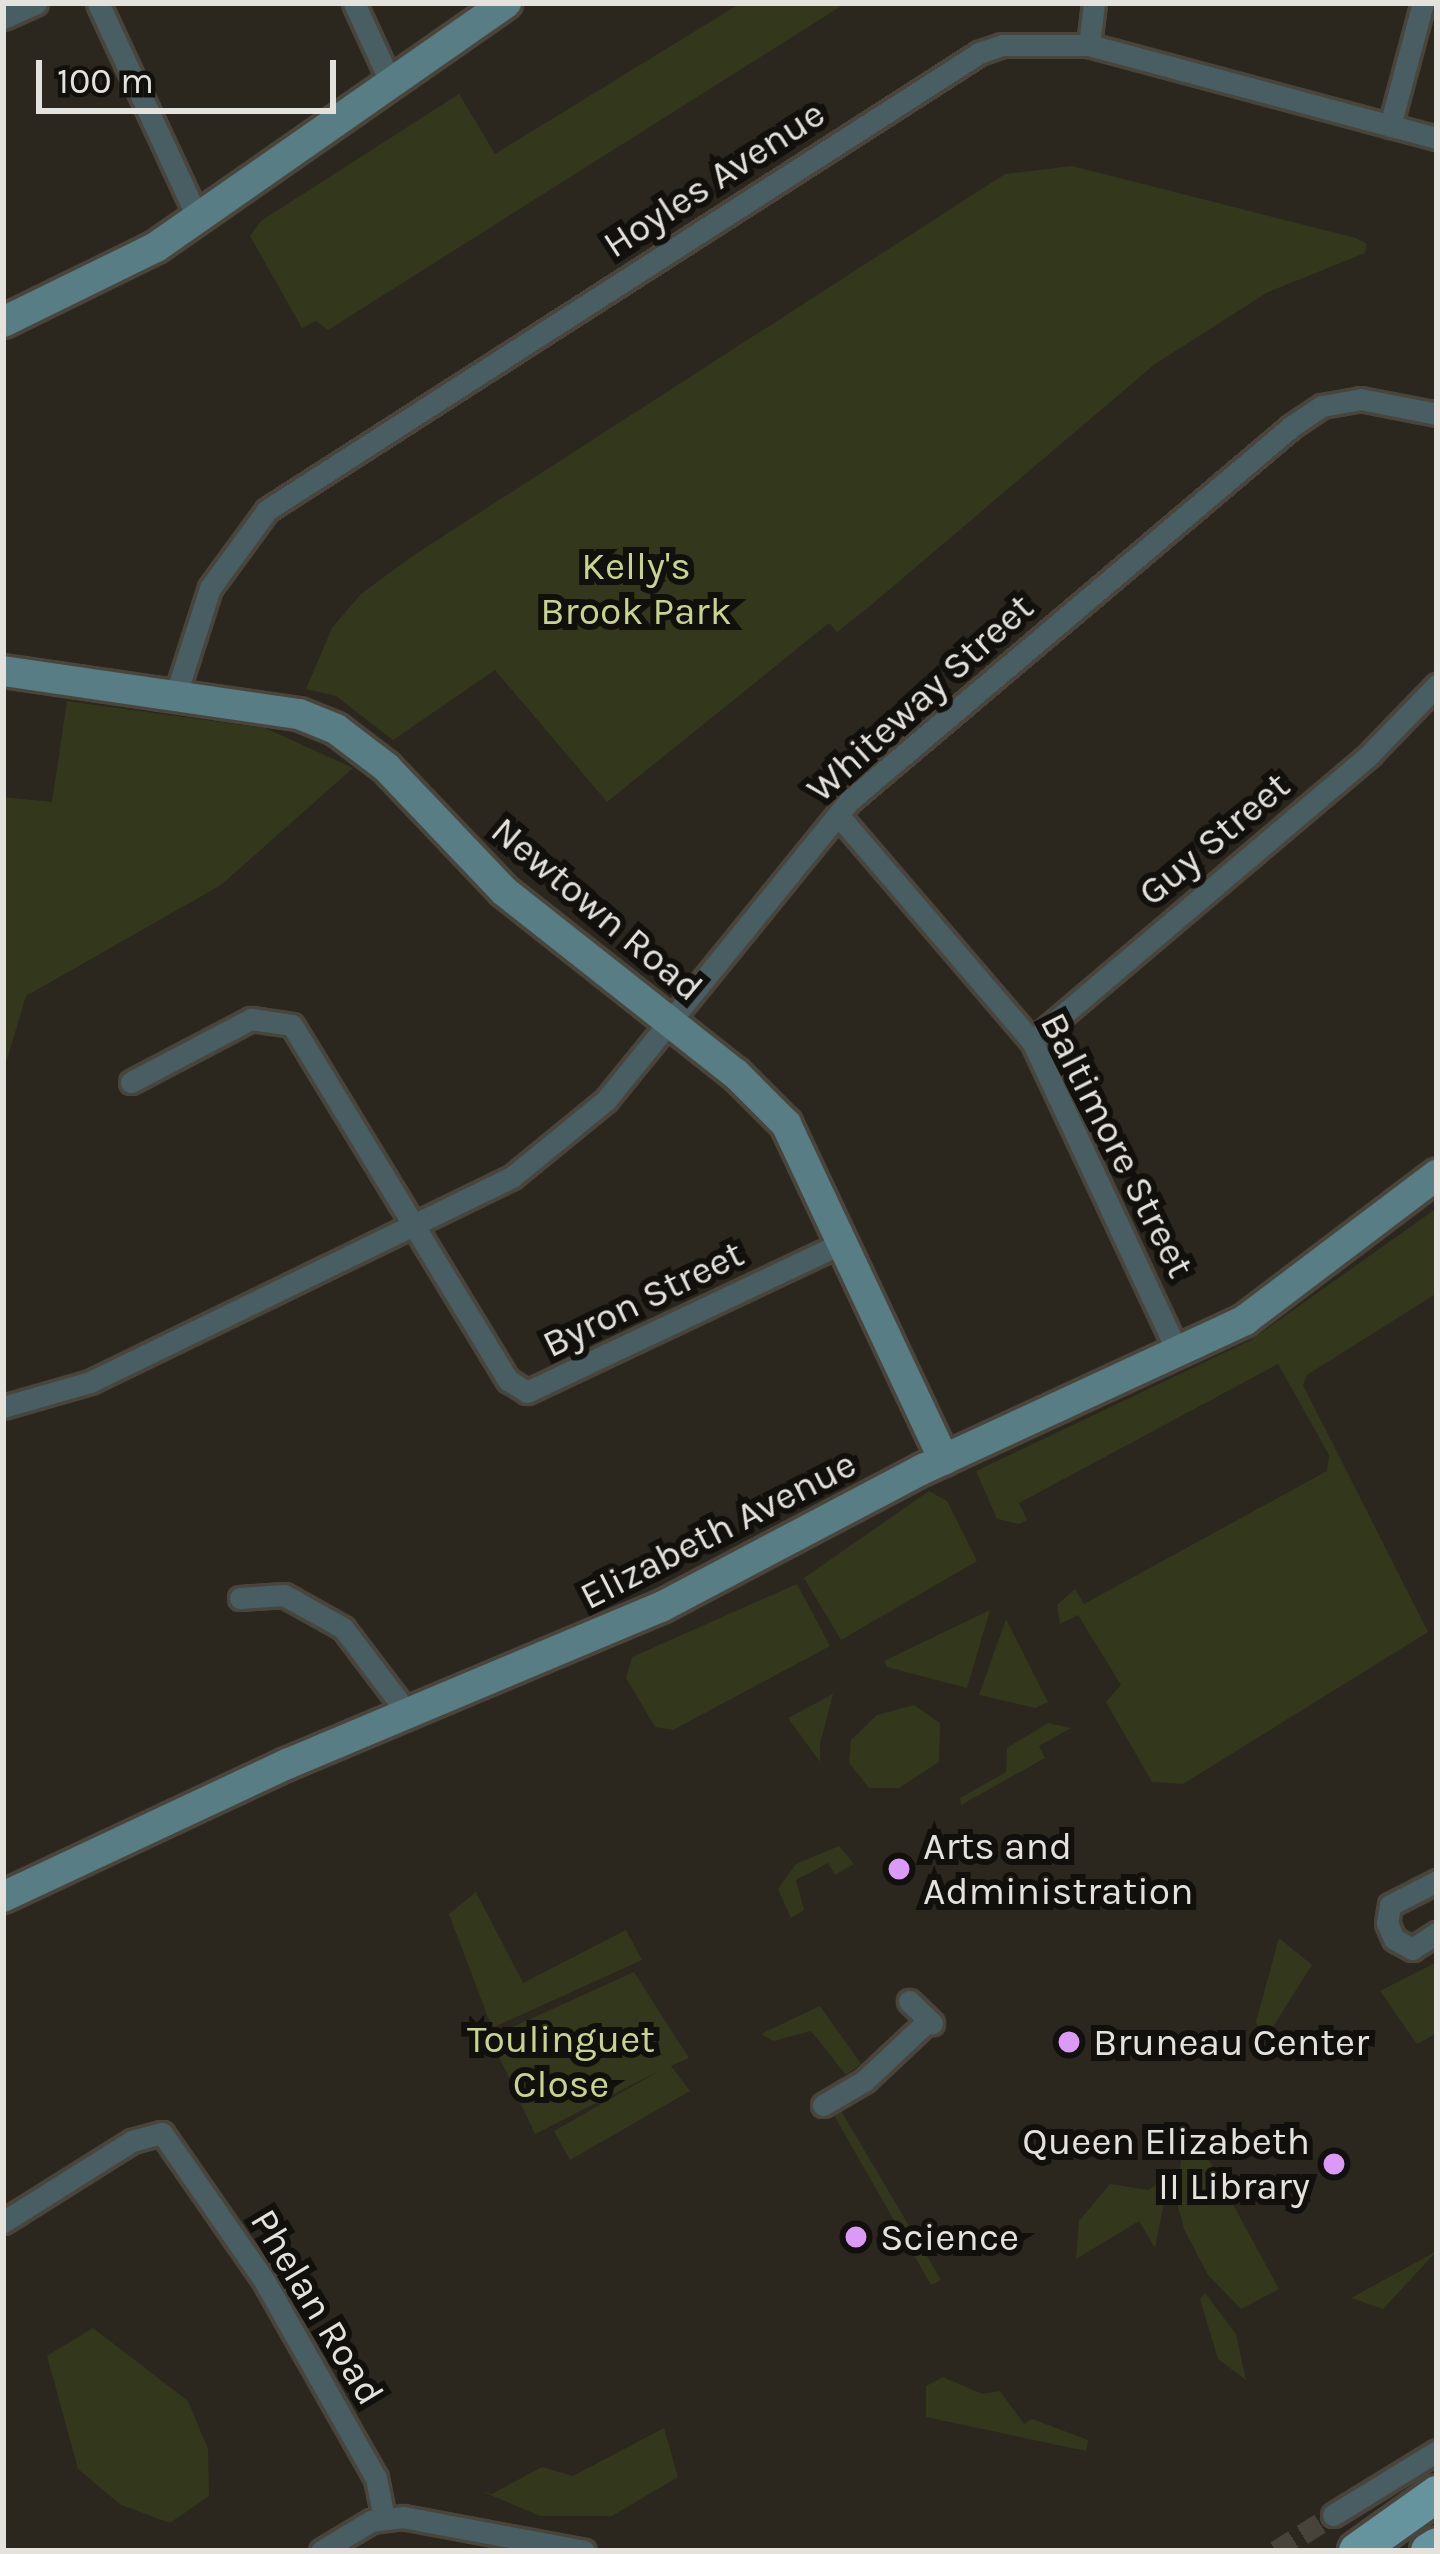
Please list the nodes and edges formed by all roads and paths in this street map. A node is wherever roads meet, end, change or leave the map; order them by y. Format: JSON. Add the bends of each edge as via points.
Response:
{"nodes":[{"id":1,"x":36,"y":3,"type":"edge"},
{"id":2,"x":98,"y":3,"type":"edge"},
{"id":3,"x":353,"y":3,"type":"edge"},
{"id":4,"x":506,"y":3,"type":"edge"},
{"id":5,"x":1094,"y":3,"type":"edge"},
{"id":6,"x":1423,"y":3,"type":"edge"},
{"id":7,"x":3,"y":18,"type":"edge"},
{"id":8,"x":1089,"y":45,"type":"junction"},
{"id":9,"x":389,"y":80,"type":"junction"},
{"id":10,"x":1390,"y":126,"type":"junction"},
{"id":11,"x":1437,"y":138,"type":"edge"},
{"id":12,"x":198,"y":218,"type":"junction"},
{"id":13,"x":3,"y":322,"type":"edge"},
{"id":14,"x":1437,"y":414,"type":"edge"},
{"id":15,"x":3,"y":671,"type":"edge"},
{"id":16,"x":1437,"y":685,"type":"edge"},
{"id":17,"x":176,"y":694,"type":"junction"},
{"id":18,"x":838,"y":815,"type":"junction"},
{"id":19,"x":670,"y":1024,"type":"junction"},
{"id":20,"x":1032,"y":1040,"type":"junction"},
{"id":21,"x":131,"y":1082,"type":"dead end"},
{"id":22,"x":1437,"y":1175,"type":"edge"},
{"id":23,"x":416,"y":1226,"type":"junction"},
{"id":24,"x":842,"y":1244,"type":"junction"},
{"id":25,"x":1178,"y":1353,"type":"junction"},
{"id":26,"x":3,"y":1407,"type":"edge"},
{"id":27,"x":944,"y":1460,"type":"junction"},
{"id":28,"x":240,"y":1598,"type":"dead end"},
{"id":29,"x":409,"y":1715,"type":"junction"},
{"id":30,"x":1437,"y":1881,"type":"edge"},
{"id":31,"x":3,"y":1897,"type":"edge"},
{"id":32,"x":1437,"y":1933,"type":"edge"},
{"id":33,"x":909,"y":2001,"type":"dead end"},
{"id":34,"x":823,"y":2105,"type":"dead end"},
{"id":35,"x":3,"y":2222,"type":"edge"},
{"id":36,"x":1437,"y":2451,"type":"edge"},
{"id":37,"x":1437,"y":2494,"type":"edge"},
{"id":38,"x":1333,"y":2515,"type":"tunnel mouth"},
{"id":39,"x":384,"y":2518,"type":"junction"},
{"id":40,"x":1437,"y":2546,"type":"edge"},
{"id":41,"x":321,"y":2551,"type":"edge"},
{"id":42,"x":584,"y":2551,"type":"edge"},
{"id":43,"x":1357,"y":2551,"type":"tunnel mouth"},
{"id":44,"x":1429,"y":2551,"type":"edge"}],
"edges":[{"from":1,"to":7,"type":"street"},
{"from":2,"to":12,"type":"street"},
{"from":3,"to":9,"type":"street"},
{"from":4,"to":9,"type":"street"},
{"from":5,"to":8,"type":"street"},
{"from":6,"to":10,"type":"street"},
{"from":8,"to":10,"type":"street","name":"Hoyles Avenue"},
{"from":8,"to":17,"type":"street","name":"Hoyles Avenue","via":[[1001,45],[969,58],[279,502],[216,577]]},
{"from":9,"to":12,"type":"street"},
{"from":10,"to":11,"type":"street","name":"Hoyles Avenue"},
{"from":12,"to":13,"type":"street","via":[[109,276]]},
{"from":14,"to":18,"type":"street","name":"Whiteway Street","via":[[1360,399],[1305,416]]},
{"from":15,"to":17,"type":"street","name":"Newtown Road"},
{"from":16,"to":20,"type":"street","name":"Guy Street","via":[[1371,753]]},
{"from":17,"to":19,"type":"street","name":"Newtown Road","via":[[299,714],[349,737],[504,891]]},
{"from":18,"to":19,"type":"street","name":"Whiteway Street"},
{"from":18,"to":20,"type":"street","name":"Baltimore Street"},
{"from":19,"to":23,"type":"street","name":"Whiteway Street","via":[[606,1100],[548,1151]]},
{"from":19,"to":24,"type":"street","name":"Newtown Road","via":[[786,1124]]},
{"from":20,"to":25,"type":"street","name":"Baltimore Street"},
{"from":21,"to":23,"type":"street","via":[[251,1019],[292,1025]]},
{"from":22,"to":25,"type":"street","name":"Elizabeth Avenue","via":[[1292,1290]]},
{"from":23,"to":24,"type":"street","name":"Byron Street","via":[[508,1380],[527,1392]]},
{"from":23,"to":26,"type":"street","name":"Whiteway Street","via":[[90,1382]]},
{"from":24,"to":27,"type":"street","name":"Newtown Road"},
{"from":25,"to":27,"type":"street","name":"Elizabeth Avenue"},
{"from":27,"to":29,"type":"street","name":"Elizabeth Avenue","via":[[740,1569]]},
{"from":28,"to":29,"type":"street","via":[[284,1595],[343,1628]]},
{"from":29,"to":31,"type":"street","name":"Elizabeth Avenue"},
{"from":30,"to":32,"type":"street","via":[[1390,1905],[1387,1923],[1394,1939],[1412,1949]]},
{"from":33,"to":34,"type":"street","via":[[931,2022]]},
{"from":35,"to":39,"type":"street","name":"Phelan Road","via":[[144,2134],[170,2141],[332,2399],[376,2478]]},
{"from":36,"to":38,"type":"street"},
{"from":37,"to":43,"type":"main road"},
{"from":39,"to":41,"type":"street"},
{"from":39,"to":42,"type":"street","via":[[450,2522]]},
{"from":40,"to":44,"type":"main road"}]}
